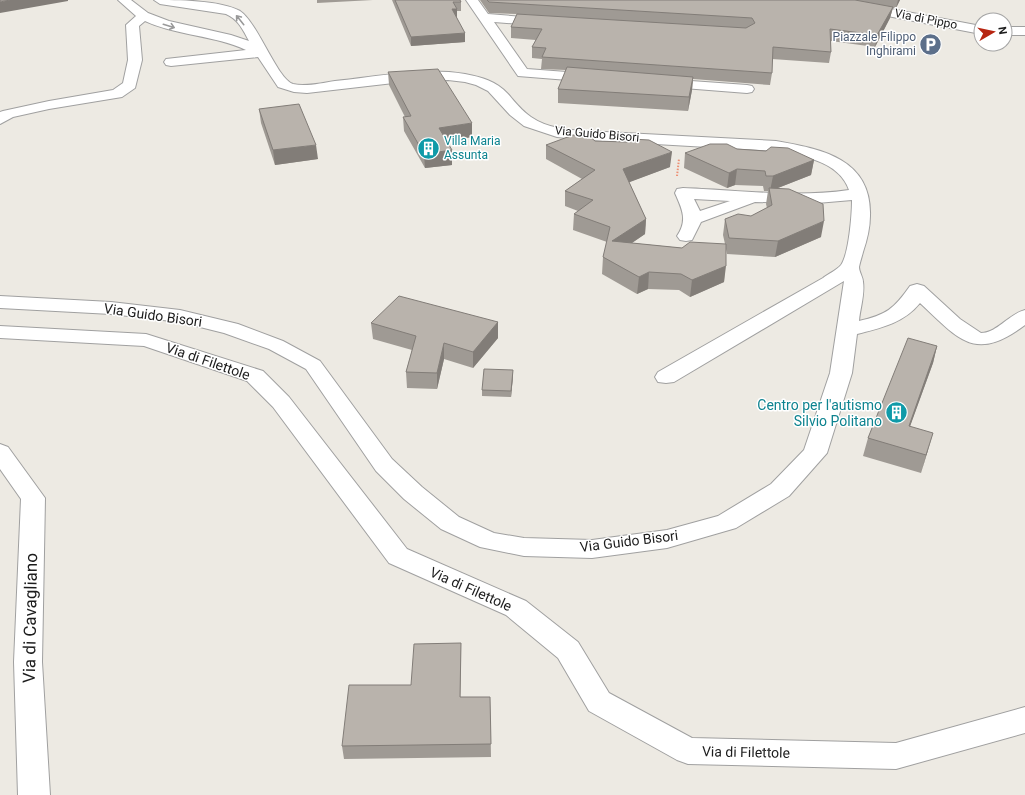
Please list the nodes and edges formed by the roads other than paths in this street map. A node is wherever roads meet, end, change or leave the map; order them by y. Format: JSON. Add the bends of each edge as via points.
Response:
{"nodes":[{"id":1,"x":124,"y":0,"type":"edge"},
{"id":2,"x":160,"y":0,"type":"edge"},
{"id":3,"x":472,"y":0,"type":"edge"},
{"id":4,"x":825,"y":0,"type":"edge"},
{"id":5,"x":144,"y":16,"type":"junction"},
{"id":6,"x":485,"y":18,"type":"junction"},
{"id":7,"x":556,"y":22,"type":"edge"},
{"id":8,"x":973,"y":28,"type":"edge"},
{"id":9,"x":1013,"y":31,"type":"edge"},
{"id":10,"x":1025,"y":31,"type":"edge"},
{"id":11,"x":261,"y":53,"type":"junction"},
{"id":12,"x":171,"y":62,"type":"dead end"},
{"id":13,"x":608,"y":79,"type":"edge"},
{"id":14,"x":647,"y":82,"type":"edge"},
{"id":15,"x":747,"y":89,"type":"dead end"},
{"id":16,"x":0,"y":119,"type":"edge"},
{"id":17,"x":858,"y":188,"type":"junction"},
{"id":18,"x":761,"y":196,"type":"junction"},
{"id":19,"x":694,"y":219,"type":"junction"},
{"id":20,"x":686,"y":236,"type":"dead end"},
{"id":21,"x":850,"y":267,"type":"junction"},
{"id":22,"x":0,"y":302,"type":"edge"},
{"id":23,"x":1025,"y":316,"type":"edge"},
{"id":24,"x":848,"y":330,"type":"junction"},
{"id":25,"x":0,"y":332,"type":"edge"},
{"id":26,"x":666,"y":377,"type":"dead end"},
{"id":27,"x":0,"y":452,"type":"edge"},
{"id":28,"x":1025,"y":720,"type":"edge"},
{"id":29,"x":34,"y":795,"type":"edge"}],
"edges":[{"from":1,"to":5,"type":"street","name":"Via Guido Bisori"},
{"from":11,"to":2,"type":"street","name":"Via Guido Bisori","one_way":true,"via":[[252,35],[236,14],[210,7]]},
{"from":3,"to":6,"type":"street"},
{"from":4,"to":8,"type":"street","name":"Via di Pippo"},
{"from":5,"to":11,"type":"street","name":"Via Guido Bisori","one_way":true,"via":[[174,27],[235,40]]},
{"from":5,"to":16,"type":"street","via":[[132,26],[135,60],[130,85],[117,94],[49,104],[8,114]]},
{"from":6,"to":7,"type":"street"},
{"from":6,"to":13,"type":"street","via":[[523,73]]},
{"from":9,"to":10,"type":"street"},
{"from":11,"to":12,"type":"street"},
{"from":11,"to":17,"type":"street","name":"Via Guido Bisori","via":[[267,57],[278,80],[287,87],[321,87],[400,77],[462,78],[481,82],[498,90],[520,117],[550,130],[803,150],[829,159],[848,171]]},
{"from":14,"to":15,"type":"street"},
{"from":17,"to":18,"type":"street","via":[[860,194],[837,198]]},
{"from":17,"to":21,"type":"street","name":"Via Guido Bisori","via":[[862,203],[858,242]]},
{"from":18,"to":19,"type":"street"},
{"from":18,"to":19,"type":"street","via":[[683,193]]},
{"from":19,"to":20,"type":"street","via":[[692,228]]},
{"from":21,"to":24,"type":"street","name":"Via Guido Bisori","via":[[854,283]]},
{"from":21,"to":26,"type":"street","via":[[830,282]]},
{"from":22,"to":24,"type":"street","name":"Via Guido Bisori","via":[[111,308],[180,316],[230,328],[276,345],[313,365],[384,466],[450,523],[490,541],[532,547],[592,549],[667,540],[727,522],[780,490],[815,453],[841,373]]},
{"from":23,"to":24,"type":"street","via":[[996,336],[985,339],[973,337],[917,290],[912,301],[901,313]]},
{"from":25,"to":28,"type":"street","name":"Via di Filettole","via":[[146,340],[255,376],[281,402],[398,556],[516,608],[568,650],[599,702],[688,751],[896,756]]},
{"from":27,"to":29,"type":"street","name":"Via di Cavagliano","via":[[33,498],[28,662]]}]}
